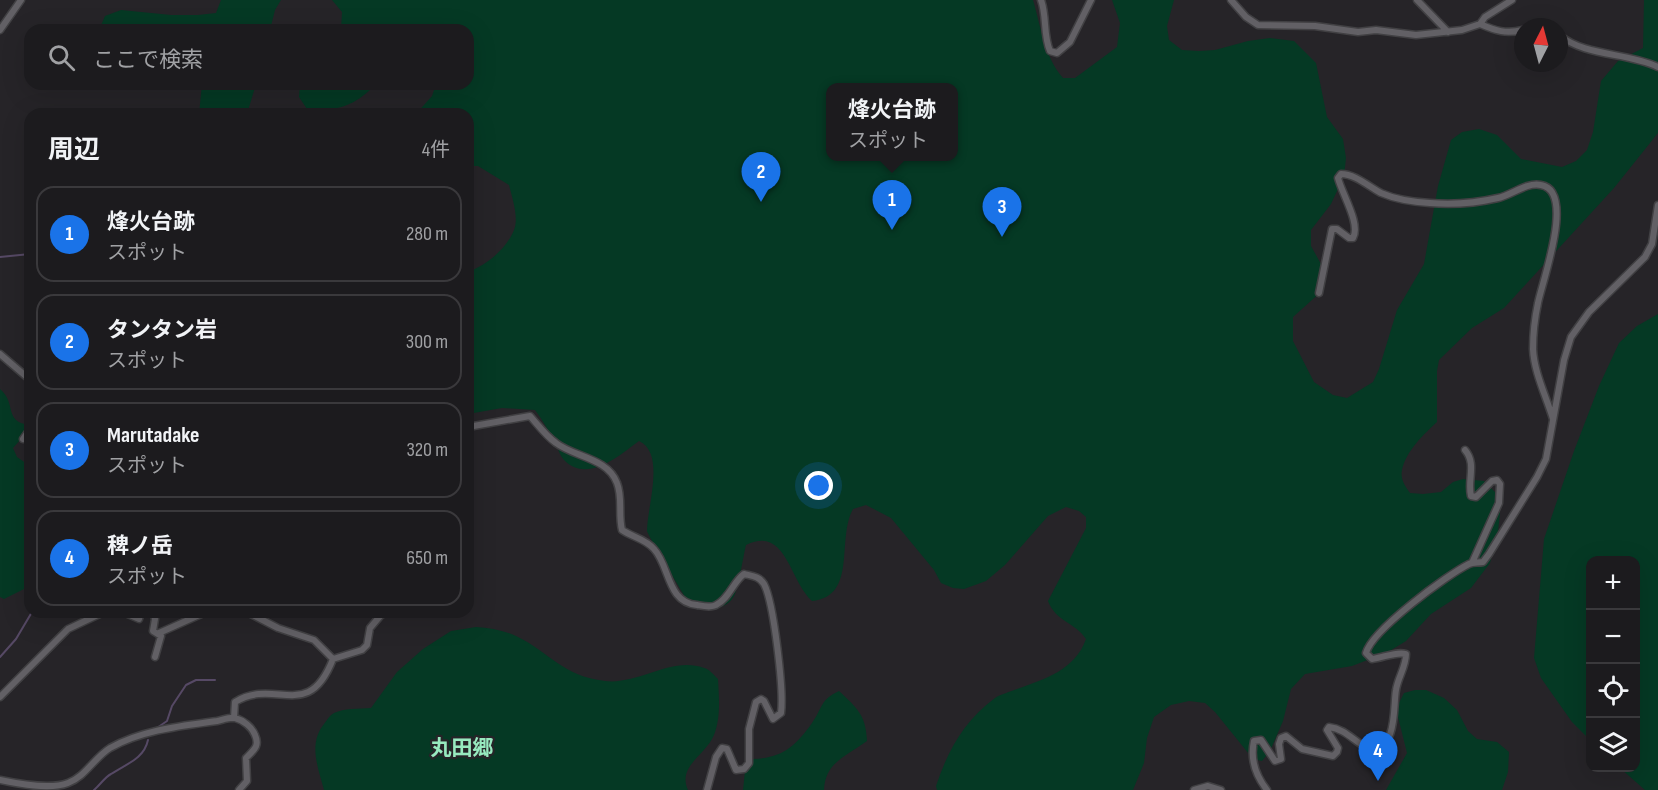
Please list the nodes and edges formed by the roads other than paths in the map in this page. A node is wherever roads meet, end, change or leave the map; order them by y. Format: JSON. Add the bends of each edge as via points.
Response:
{"nodes":[{"id":1,"x":21,"y":0,"type":"edge"},
{"id":2,"x":1041,"y":0,"type":"edge"},
{"id":3,"x":1091,"y":0,"type":"edge"},
{"id":4,"x":1232,"y":0,"type":"edge"},
{"id":5,"x":1417,"y":0,"type":"edge"},
{"id":6,"x":1512,"y":0,"type":"edge"},
{"id":7,"x":1480,"y":24,"type":"junction"},
{"id":8,"x":0,"y":30,"type":"edge"},
{"id":9,"x":1448,"y":32,"type":"junction"},
{"id":10,"x":1514,"y":32,"type":"edge"},
{"id":11,"x":1568,"y":40,"type":"edge"},
{"id":12,"x":1658,"y":67,"type":"edge"},
{"id":13,"x":1658,"y":205,"type":"edge"},
{"id":14,"x":1319,"y":293,"type":"dead end"},
{"id":15,"x":0,"y":354,"type":"edge"},
{"id":16,"x":24,"y":375,"type":"edge"},
{"id":17,"x":1553,"y":419,"type":"junction"},
{"id":18,"x":474,"y":426,"type":"edge"},
{"id":19,"x":1465,"y":450,"type":"dead end"},
{"id":20,"x":1472,"y":563,"type":"junction"},
{"id":21,"x":90,"y":618,"type":"edge"},
{"id":22,"x":155,"y":618,"type":"edge"},
{"id":23,"x":193,"y":618,"type":"edge"},
{"id":24,"x":259,"y":618,"type":"edge"},
{"id":25,"x":378,"y":618,"type":"edge"},
{"id":26,"x":159,"y":633,"type":"junction"},
{"id":27,"x":155,"y":657,"type":"dead end"},
{"id":28,"x":333,"y":659,"type":"junction"},
{"id":29,"x":0,"y":696,"type":"edge"},
{"id":30,"x":234,"y":718,"type":"junction"},
{"id":31,"x":0,"y":780,"type":"edge"},
{"id":32,"x":239,"y":790,"type":"edge"},
{"id":33,"x":707,"y":790,"type":"edge"},
{"id":34,"x":1194,"y":790,"type":"edge"},
{"id":35,"x":1221,"y":790,"type":"edge"},
{"id":36,"x":1267,"y":790,"type":"edge"}],
"edges":[{"from":1,"to":8,"type":"street"},
{"from":2,"to":3,"type":"street","via":[[1047,45],[1057,53],[1070,42]]},
{"from":4,"to":9,"type":"street","via":[[1258,25],[1416,35]]},
{"from":5,"to":9,"type":"street"},
{"from":6,"to":7,"type":"street"},
{"from":7,"to":9,"type":"street"},
{"from":7,"to":10,"type":"street","via":[[1497,32]]},
{"from":11,"to":12,"type":"street"},
{"from":13,"to":17,"type":"street","via":[[1652,244],[1645,257],[1589,312],[1571,337]]},
{"from":14,"to":17,"type":"street","via":[[1332,229],[1349,238],[1355,234],[1338,178],[1341,174],[1400,200],[1430,203],[1477,202],[1529,185],[1547,187],[1557,206],[1533,345],[1536,368]]},
{"from":15,"to":16,"type":"street"},
{"from":17,"to":20,"type":"street","via":[[1546,459],[1537,477],[1483,562]]},
{"from":18,"to":33,"type":"street","via":[[530,416],[554,442],[606,468],[617,481],[622,530],[654,548],[675,592],[690,605],[715,606],[744,574],[758,577],[764,584],[771,601],[780,713],[773,719],[764,701],[756,702],[749,729],[749,763],[736,770],[727,749],[722,748]]},
{"from":19,"to":20,"type":"street","via":[[1472,468],[1472,496],[1476,497],[1492,481],[1500,484],[1499,503]]},
{"from":20,"to":36,"type":"street","via":[[1405,610],[1368,647],[1366,653],[1372,659],[1406,654],[1395,692],[1393,725],[1383,743],[1365,747],[1349,734],[1329,727],[1328,734],[1338,748],[1335,755],[1302,749],[1286,736],[1279,744],[1281,759],[1275,761],[1261,740],[1254,741],[1252,754],[1259,780]]},
{"from":21,"to":29,"type":"street","via":[[68,629]]},
{"from":22,"to":26,"type":"street","via":[[153,631]]},
{"from":23,"to":26,"type":"street"},
{"from":24,"to":28,"type":"street","via":[[314,640]]},
{"from":25,"to":28,"type":"street","via":[[362,650]]},
{"from":26,"to":27,"type":"street"},
{"from":28,"to":30,"type":"street","via":[[318,685],[308,693],[244,697],[235,702]]},
{"from":30,"to":31,"type":"street","via":[[170,728],[112,747],[66,784],[27,786]]},
{"from":30,"to":32,"type":"street","via":[[249,725],[258,742],[246,758],[247,781]]},
{"from":34,"to":35,"type":"street","via":[[1208,786]]}]}
